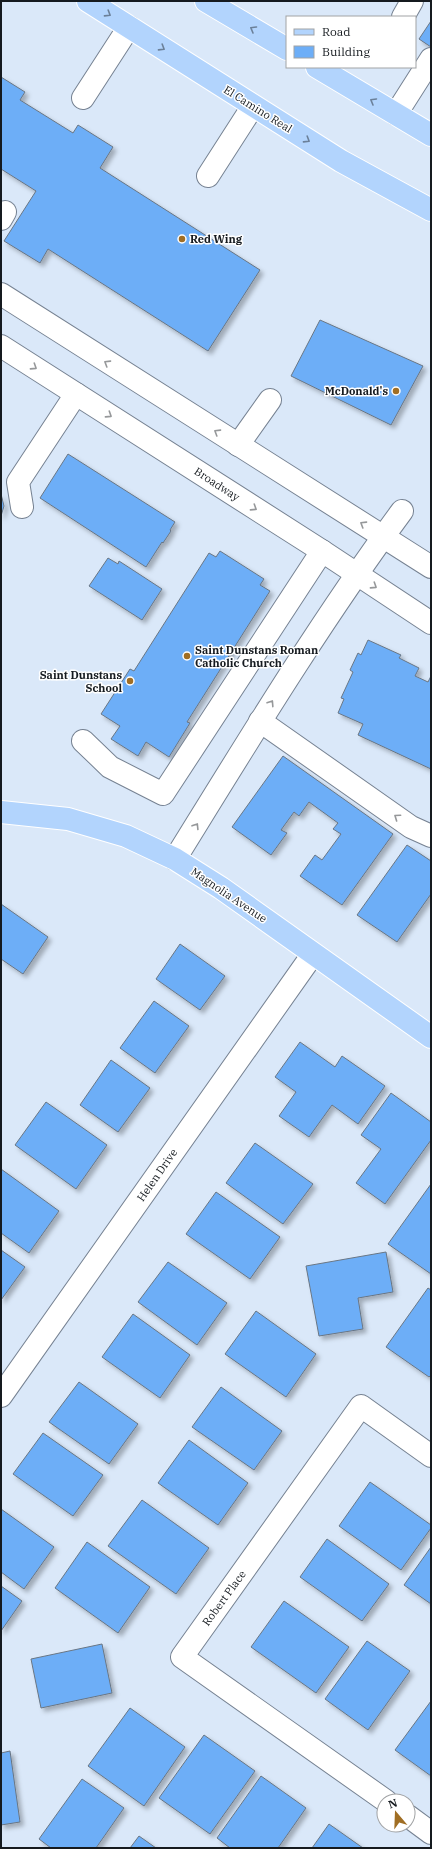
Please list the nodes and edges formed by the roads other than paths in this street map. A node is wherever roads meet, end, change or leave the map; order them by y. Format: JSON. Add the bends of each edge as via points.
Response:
{"nodes":[{"id":1,"x":88,"y":1,"type":"edge"},
{"id":2,"x":206,"y":1,"type":"edge"},
{"id":3,"x":412,"y":1,"type":"edge"},
{"id":4,"x":404,"y":16,"type":"edge"},
{"id":5,"x":129,"y":27,"type":"junction"},
{"id":6,"x":286,"y":48,"type":"edge"},
{"id":7,"x":422,"y":64,"type":"edge"},
{"id":8,"x":322,"y":68,"type":"edge"},
{"id":9,"x":341,"y":73,"type":"edge"},
{"id":10,"x":83,"y":98,"type":"dead end"},
{"id":11,"x":253,"y":106,"type":"junction"},
{"id":12,"x":396,"y":114,"type":"junction"},
{"id":13,"x":431,"y":135,"type":"edge"},
{"id":14,"x":208,"y":176,"type":"dead end"},
{"id":15,"x":431,"y":210,"type":"edge"},
{"id":16,"x":1,"y":294,"type":"edge"},
{"id":17,"x":1,"y":346,"type":"edge"},
{"id":18,"x":76,"y":394,"type":"junction"},
{"id":19,"x":270,"y":400,"type":"dead end"},
{"id":20,"x":238,"y":444,"type":"junction"},
{"id":21,"x":22,"y":507,"type":"dead end"},
{"id":22,"x":402,"y":511,"type":"dead end"},
{"id":23,"x":383,"y":536,"type":"junction"},
{"id":24,"x":322,"y":551,"type":"junction"},
{"id":25,"x":431,"y":567,"type":"edge"},
{"id":26,"x":357,"y":575,"type":"junction"},
{"id":27,"x":431,"y":623,"type":"edge"},
{"id":28,"x":260,"y":721,"type":"junction"},
{"id":29,"x":83,"y":741,"type":"dead end"},
{"id":30,"x":1,"y":812,"type":"edge"},
{"id":31,"x":431,"y":836,"type":"edge"},
{"id":32,"x":175,"y":859,"type":"junction"},
{"id":33,"x":313,"y":954,"type":"junction"},
{"id":34,"x":431,"y":1037,"type":"edge"},
{"id":35,"x":1,"y":1396,"type":"edge"},
{"id":36,"x":431,"y":1456,"type":"edge"},
{"id":37,"x":376,"y":1794,"type":"edge"},
{"id":38,"x":416,"y":1822,"type":"edge"},
{"id":39,"x":431,"y":1832,"type":"edge"}],
"edges":[{"from":1,"to":5,"type":"main road","name":"El Camino Real","one_way":true},
{"from":6,"to":2,"type":"main road","one_way":true},
{"from":3,"to":4,"type":"street"},
{"from":5,"to":10,"type":"street"},
{"from":5,"to":11,"type":"main road","name":"El Camino Real","one_way":true},
{"from":7,"to":12,"type":"street"},
{"from":8,"to":9,"type":"main road"},
{"from":12,"to":9,"type":"main road","one_way":true},
{"from":11,"to":14,"type":"street"},
{"from":11,"to":15,"type":"main road","name":"El Camino Real","one_way":true,"via":[[341,161]]},
{"from":12,"to":13,"type":"main road"},
{"from":20,"to":16,"type":"street","one_way":true},
{"from":17,"to":18,"type":"street","name":"Broadway","one_way":true},
{"from":18,"to":21,"type":"street","via":[[18,482]]},
{"from":18,"to":24,"type":"street","name":"Broadway","one_way":true},
{"from":19,"to":20,"type":"street"},
{"from":23,"to":20,"type":"street","one_way":true},
{"from":22,"to":23,"type":"street"},
{"from":23,"to":25,"type":"street"},
{"from":23,"to":26,"type":"street"},
{"from":24,"to":26,"type":"street","name":"Broadway"},
{"from":24,"to":29,"type":"street","via":[[163,794],[110,767]]},
{"from":26,"to":27,"type":"street","name":"Broadway","one_way":true},
{"from":28,"to":26,"type":"street","one_way":true},
{"from":31,"to":28,"type":"street","one_way":true,"via":[[411,827]]},
{"from":32,"to":28,"type":"street","one_way":true},
{"from":30,"to":32,"type":"main road","name":"Magnolia Avenue","via":[[68,819],[126,836]]},
{"from":32,"to":33,"type":"main road","name":"Magnolia Avenue","via":[[221,888]]},
{"from":33,"to":34,"type":"main road","name":"Magnolia Avenue"},
{"from":33,"to":35,"type":"street","name":"Helen Drive"},
{"from":36,"to":37,"type":"street","name":"Robert Place","via":[[361,1406],[182,1657]]},
{"from":38,"to":39,"type":"street"}]}
